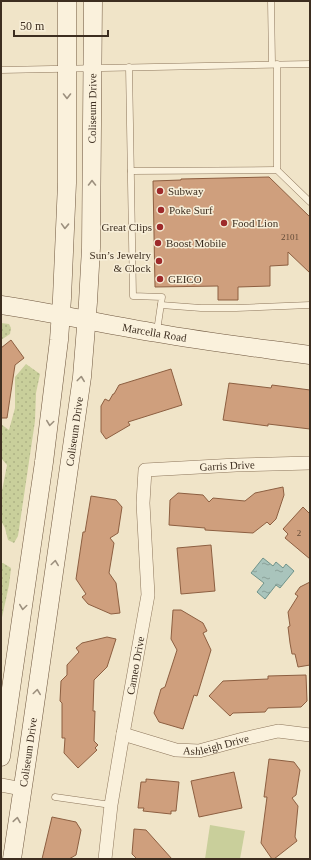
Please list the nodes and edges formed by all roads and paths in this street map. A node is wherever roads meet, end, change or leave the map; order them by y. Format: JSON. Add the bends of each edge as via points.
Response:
{"nodes":[{"id":1,"x":67,"y":1,"type":"edge"},
{"id":2,"x":93,"y":1,"type":"edge"},
{"id":3,"x":271,"y":1,"type":"edge"},
{"id":4,"x":275,"y":64,"type":"junction"},
{"id":5,"x":310,"y":64,"type":"edge"},
{"id":6,"x":92,"y":68,"type":"junction"},
{"id":7,"x":129,"y":68,"type":"junction"},
{"id":8,"x":67,"y":69,"type":"junction"},
{"id":9,"x":1,"y":70,"type":"edge"},
{"id":10,"x":277,"y":170,"type":"junction"},
{"id":11,"x":131,"y":171,"type":"junction"},
{"id":12,"x":310,"y":202,"type":"edge"},
{"id":13,"x":1,"y":305,"type":"edge"},
{"id":14,"x":310,"y":305,"type":"edge"},
{"id":15,"x":162,"y":306,"type":"junction"},
{"id":16,"x":61,"y":315,"type":"junction"},
{"id":17,"x":87,"y":320,"type":"junction"},
{"id":18,"x":157,"y":333,"type":"junction"},
{"id":19,"x":310,"y":355,"type":"edge"},
{"id":20,"x":310,"y":463,"type":"edge"},
{"id":21,"x":145,"y":470,"type":"joint"},
{"id":22,"x":123,"y":734,"type":"junction"},
{"id":23,"x":310,"y":735,"type":"edge"},
{"id":24,"x":1,"y":757,"type":"edge"},
{"id":25,"x":1,"y":785,"type":"edge"},
{"id":26,"x":22,"y":789,"type":"junction"},
{"id":27,"x":55,"y":797,"type":"dead end"},
{"id":28,"x":111,"y":805,"type":"junction"},
{"id":29,"x":12,"y":859,"type":"edge"},
{"id":30,"x":105,"y":859,"type":"edge"}],
"edges":[{"from":1,"to":8,"type":"street"},
{"from":2,"to":6,"type":"street","name":"Coliseum Drive"},
{"from":3,"to":4,"type":"lane"},
{"from":4,"to":5,"type":"lane"},
{"from":4,"to":7,"type":"lane"},
{"from":4,"to":10,"type":"lane"},
{"from":6,"to":7,"type":"lane"},
{"from":6,"to":8,"type":"lane"},
{"from":17,"to":6,"type":"street","name":"Coliseum Drive","one_way":true,"via":[[91,248]]},
{"from":7,"to":11,"type":"lane"},
{"from":8,"to":9,"type":"lane"},
{"from":8,"to":16,"type":"street","one_way":true,"via":[[67,183]]},
{"from":10,"to":11,"type":"lane"},
{"from":10,"to":12,"type":"lane"},
{"from":11,"to":15,"type":"lane","via":[[133,296],[162,297]]},
{"from":13,"to":16,"type":"street","name":"Marcella Road"},
{"from":14,"to":15,"type":"lane","via":[[236,308]]},
{"from":15,"to":18,"type":"lane"},
{"from":16,"to":17,"type":"street","name":"Marcella Road"},
{"from":16,"to":24,"type":"street","one_way":true,"via":[[55,383]]},
{"from":17,"to":18,"type":"street","name":"Marcella Road"},
{"from":26,"to":17,"type":"street","name":"Coliseum Drive","one_way":true,"via":[[82,377]]},
{"from":18,"to":19,"type":"street","name":"Marcella Road"},
{"from":20,"to":21,"type":"street","name":"Garris Drive"},
{"from":21,"to":22,"type":"street","name":"Cameo Drive","via":[[143,503],[148,595]]},
{"from":22,"to":23,"type":"street","name":"Ashleigh Drive","via":[[176,750],[199,751],[278,731]]},
{"from":22,"to":28,"type":"street","name":"Cameo Drive"},
{"from":25,"to":26,"type":"street"},
{"from":29,"to":26,"type":"street","name":"Coliseum Drive","one_way":true},
{"from":27,"to":28,"type":"lane"},
{"from":28,"to":30,"type":"street","name":"Cameo Drive"}]}
